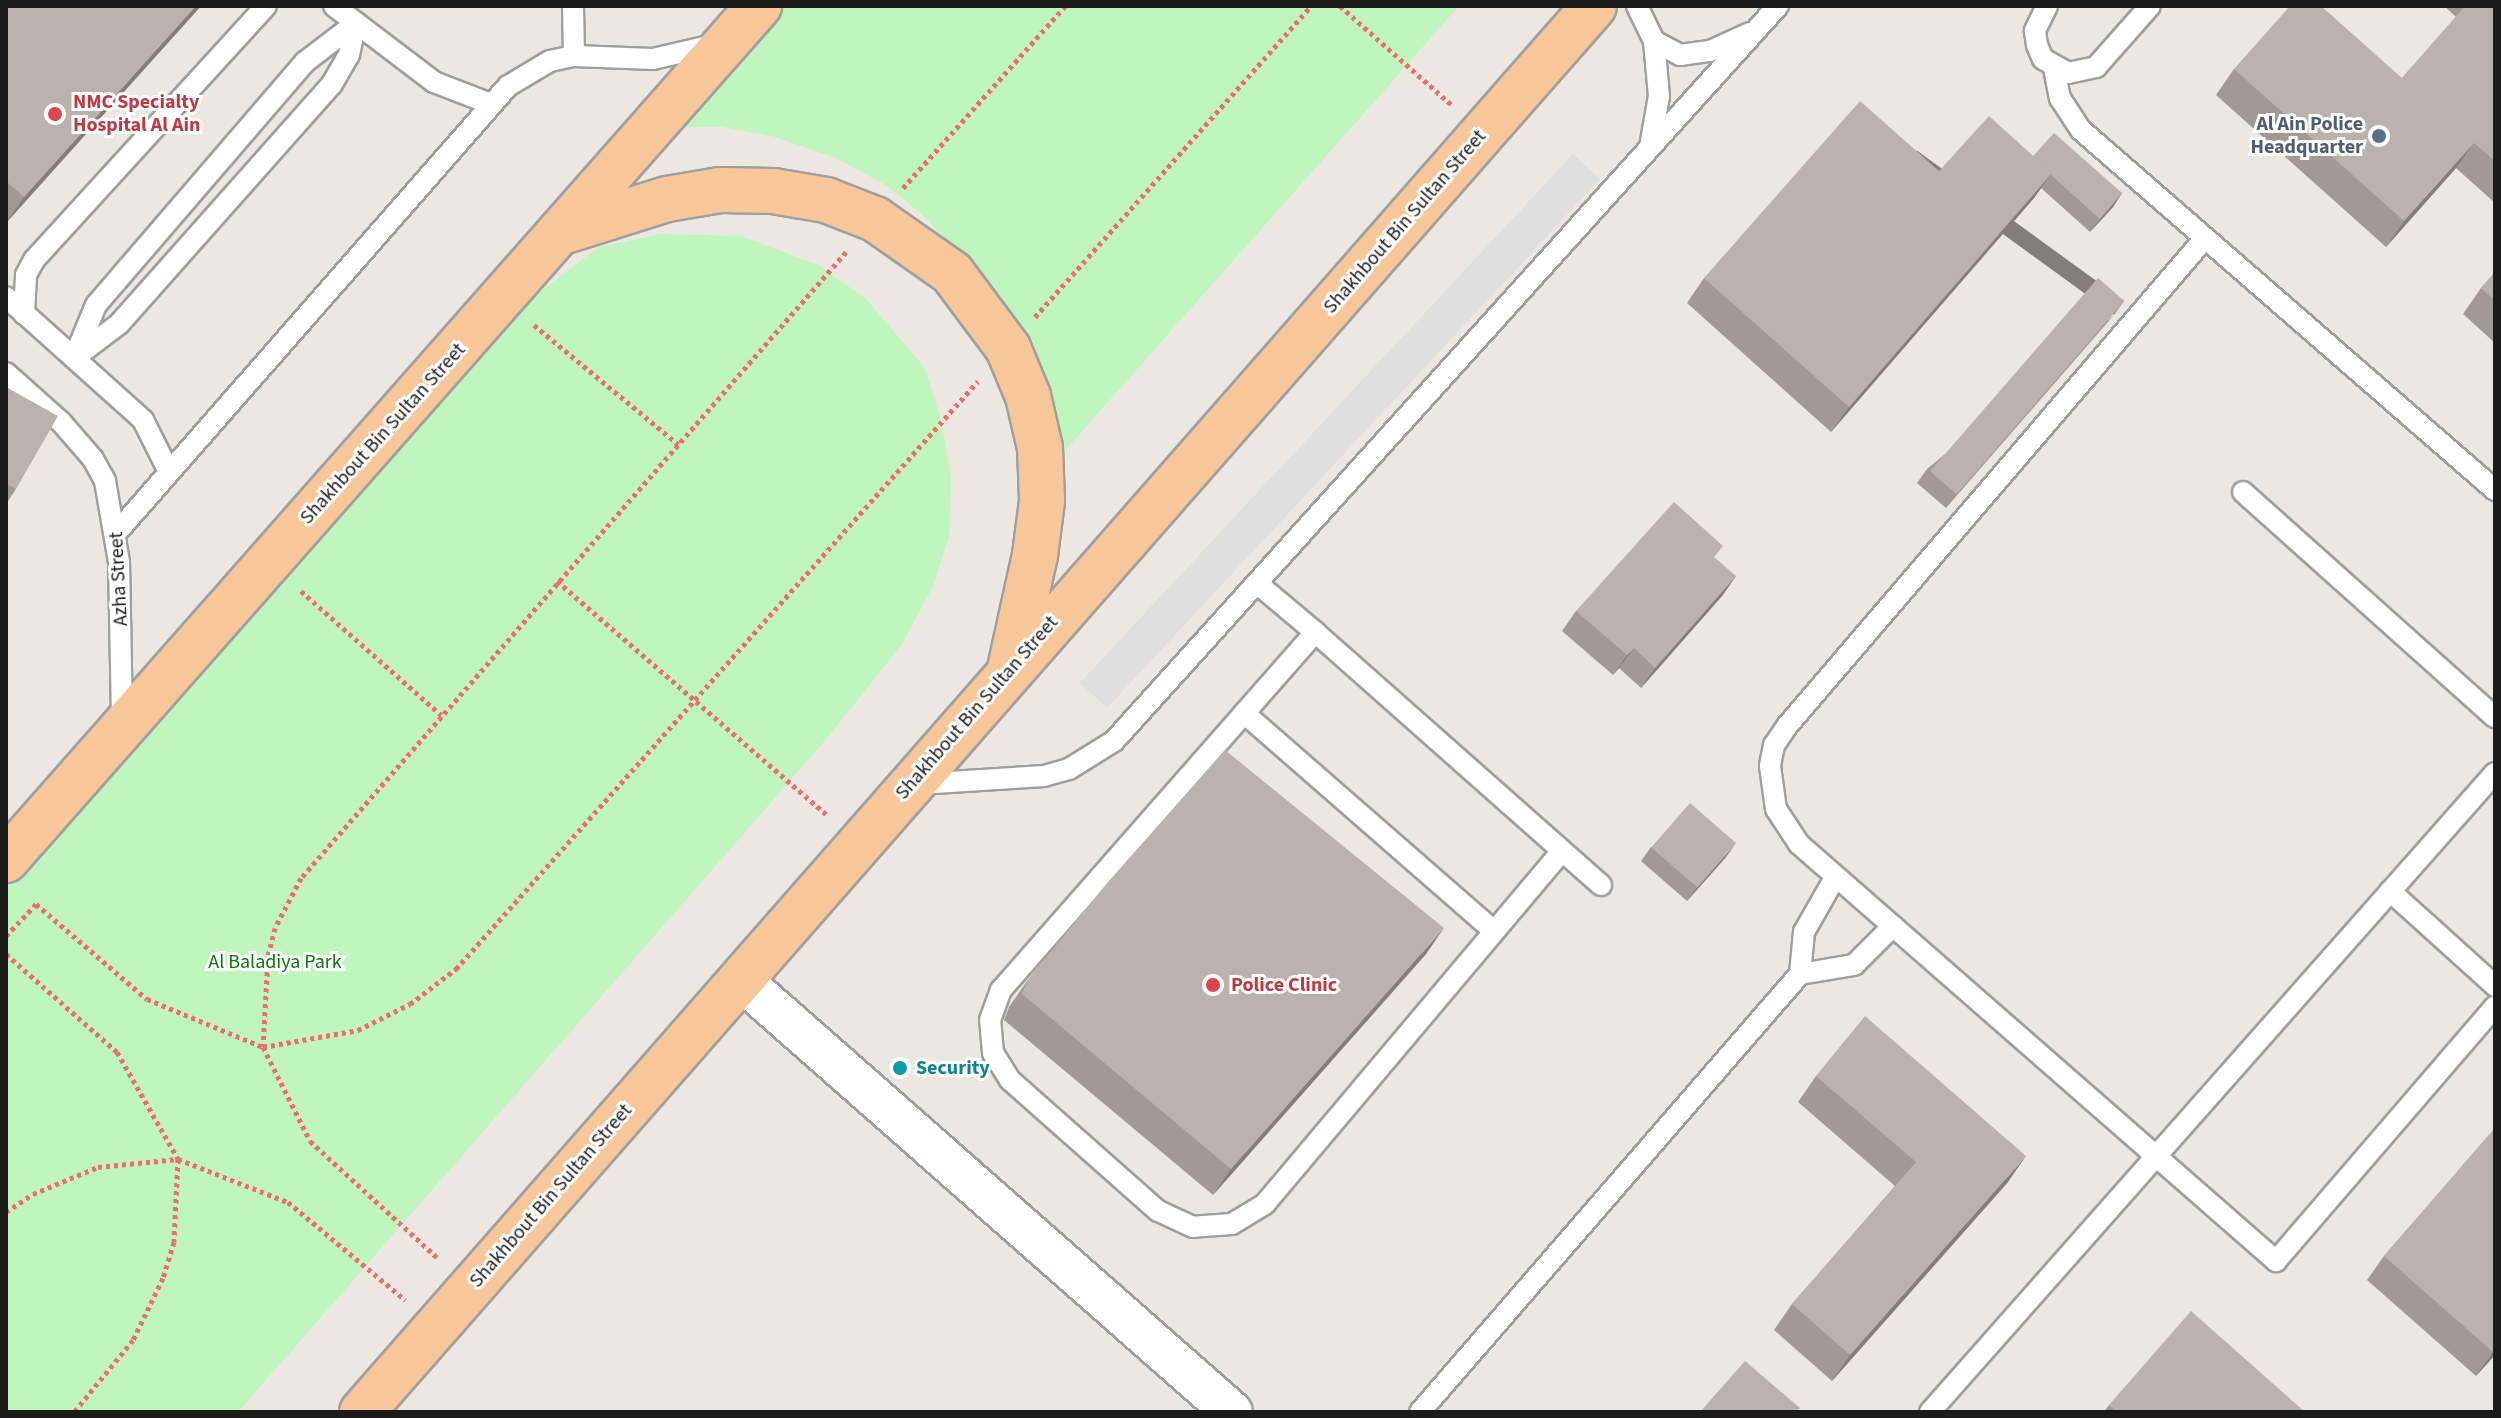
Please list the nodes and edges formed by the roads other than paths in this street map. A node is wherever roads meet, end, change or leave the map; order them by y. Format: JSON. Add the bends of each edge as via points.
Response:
{"nodes":[{"id":1,"x":266,"y":6,"type":"edge"},
{"id":2,"x":334,"y":6,"type":"edge"},
{"id":3,"x":573,"y":6,"type":"edge"},
{"id":4,"x":1594,"y":6,"type":"edge"},
{"id":5,"x":1637,"y":6,"type":"edge"},
{"id":6,"x":1778,"y":6,"type":"edge"},
{"id":7,"x":2047,"y":6,"type":"edge"},
{"id":8,"x":2143,"y":8,"type":"edge"},
{"id":9,"x":745,"y":22,"type":"edge"},
{"id":10,"x":356,"y":23,"type":"junction"},
{"id":11,"x":1758,"y":30,"type":"junction"},
{"id":12,"x":1654,"y":41,"type":"junction"},
{"id":13,"x":574,"y":56,"type":"junction"},
{"id":14,"x":2054,"y":68,"type":"junction"},
{"id":15,"x":491,"y":104,"type":"junction"},
{"id":16,"x":1649,"y":150,"type":"junction"},
{"id":17,"x":562,"y":232,"type":"junction"},
{"id":18,"x":2205,"y":238,"type":"junction"},
{"id":19,"x":6,"y":297,"type":"edge"},
{"id":20,"x":24,"y":314,"type":"junction"},
{"id":21,"x":74,"y":358,"type":"junction"},
{"id":22,"x":6,"y":373,"type":"edge"},
{"id":23,"x":168,"y":470,"type":"junction"},
{"id":24,"x":2495,"y":490,"type":"edge"},
{"id":25,"x":2243,"y":492,"type":"dead end"},
{"id":26,"x":117,"y":532,"type":"junction"},
{"id":27,"x":1258,"y":584,"type":"junction"},
{"id":28,"x":1315,"y":632,"type":"junction"},
{"id":29,"x":1010,"y":672,"type":"junction"},
{"id":30,"x":1244,"y":713,"type":"junction"},
{"id":31,"x":2495,"y":717,"type":"edge"},
{"id":32,"x":121,"y":730,"type":"junction"},
{"id":33,"x":2495,"y":773,"type":"edge"},
{"id":34,"x":911,"y":784,"type":"junction"},
{"id":35,"x":1562,"y":851,"type":"junction"},
{"id":36,"x":6,"y":860,"type":"edge"},
{"id":37,"x":1836,"y":876,"type":"junction"},
{"id":38,"x":1601,"y":885,"type":"dead end"},
{"id":39,"x":2390,"y":891,"type":"junction"},
{"id":40,"x":1893,"y":926,"type":"junction"},
{"id":41,"x":1494,"y":931,"type":"junction"},
{"id":42,"x":1800,"y":974,"type":"junction"},
{"id":43,"x":740,"y":979,"type":"junction"},
{"id":44,"x":2495,"y":986,"type":"edge"},
{"id":45,"x":2495,"y":1006,"type":"edge"},
{"id":46,"x":2156,"y":1156,"type":"junction"},
{"id":47,"x":362,"y":1412,"type":"edge"},
{"id":48,"x":1232,"y":1412,"type":"edge"},
{"id":49,"x":1420,"y":1412,"type":"edge"},
{"id":50,"x":1930,"y":1412,"type":"edge"}],
"edges":[{"from":1,"to":20,"type":"lane","via":[[34,260],[26,275]]},
{"from":2,"to":10,"type":"lane"},
{"from":3,"to":13,"type":"lane"},
{"from":4,"to":29,"type":"main road","name":"Shakhbout Bin Sultan Street"},
{"from":5,"to":12,"type":"lane"},
{"from":6,"to":11,"type":"lane"},
{"from":7,"to":14,"type":"lane","via":[[2035,31],[2037,45]]},
{"from":8,"to":14,"type":"lane","via":[[2096,67],[2068,73]]},
{"from":9,"to":13,"type":"lane","via":[[653,59]]},
{"from":9,"to":17,"type":"main road","name":"Shakhbout Bin Sultan Street"},
{"from":10,"to":15,"type":"lane","via":[[434,82]]},
{"from":10,"to":21,"type":"lane","via":[[305,62],[96,305]]},
{"from":10,"to":21,"type":"lane","via":[[349,55],[332,84],[119,324]]},
{"from":11,"to":12,"type":"lane","via":[[1695,56],[1666,50]]},
{"from":11,"to":16,"type":"lane"},
{"from":12,"to":16,"type":"lane","via":[[1659,96]]},
{"from":13,"to":15,"type":"lane","via":[[528,72]]},
{"from":14,"to":18,"type":"lane","via":[[2060,98],[2081,130]]},
{"from":15,"to":23,"type":"lane"},
{"from":16,"to":27,"type":"lane"},
{"from":17,"to":29,"type":"main road","via":[[667,199],[720,190],[773,191],[826,200],[875,219],[952,273],[1008,348],[1037,435],[1042,501]]},
{"from":17,"to":32,"type":"main road","name":"Shakhbout Bin Sultan Street"},
{"from":18,"to":24,"type":"lane"},
{"from":18,"to":37,"type":"lane","via":[[1774,745],[1770,766],[1776,809],[1799,844]]},
{"from":19,"to":20,"type":"lane"},
{"from":20,"to":21,"type":"lane"},
{"from":21,"to":23,"type":"lane","via":[[143,420]]},
{"from":22,"to":26,"type":"lane","name":"Azha Street","via":[[93,459]]},
{"from":23,"to":26,"type":"lane"},
{"from":25,"to":31,"type":"lane"},
{"from":26,"to":32,"type":"lane","name":"Azha Street"},
{"from":27,"to":28,"type":"lane"},
{"from":27,"to":34,"type":"lane","via":[[1133,723],[1093,757],[1044,776]]},
{"from":28,"to":30,"type":"lane"},
{"from":28,"to":35,"type":"lane"},
{"from":29,"to":34,"type":"main road","name":"Shakhbout Bin Sultan Street"},
{"from":30,"to":41,"type":"lane"},
{"from":30,"to":41,"type":"lane","via":[[1001,990],[990,1020],[993,1053],[1010,1080],[1158,1211],[1184,1224],[1213,1228],[1241,1220],[1265,1204]]},
{"from":32,"to":36,"type":"main road","name":"Shakhbout Bin Sultan Street"},
{"from":33,"to":39,"type":"lane"},
{"from":34,"to":43,"type":"main road","name":"Shakhbout Bin Sultan Street"},
{"from":35,"to":38,"type":"lane"},
{"from":35,"to":41,"type":"lane"},
{"from":37,"to":40,"type":"lane"},
{"from":37,"to":42,"type":"lane","via":[[1804,932]]},
{"from":39,"to":44,"type":"lane"},
{"from":39,"to":46,"type":"lane"},
{"from":40,"to":42,"type":"lane","via":[[1854,965]]},
{"from":40,"to":46,"type":"lane"},
{"from":42,"to":49,"type":"lane"},
{"from":43,"to":47,"type":"main road","name":"Shakhbout Bin Sultan Street"},
{"from":43,"to":48,"type":"street"},
{"from":45,"to":46,"type":"lane","via":[[2276,1261]]},
{"from":46,"to":50,"type":"lane"}]}
